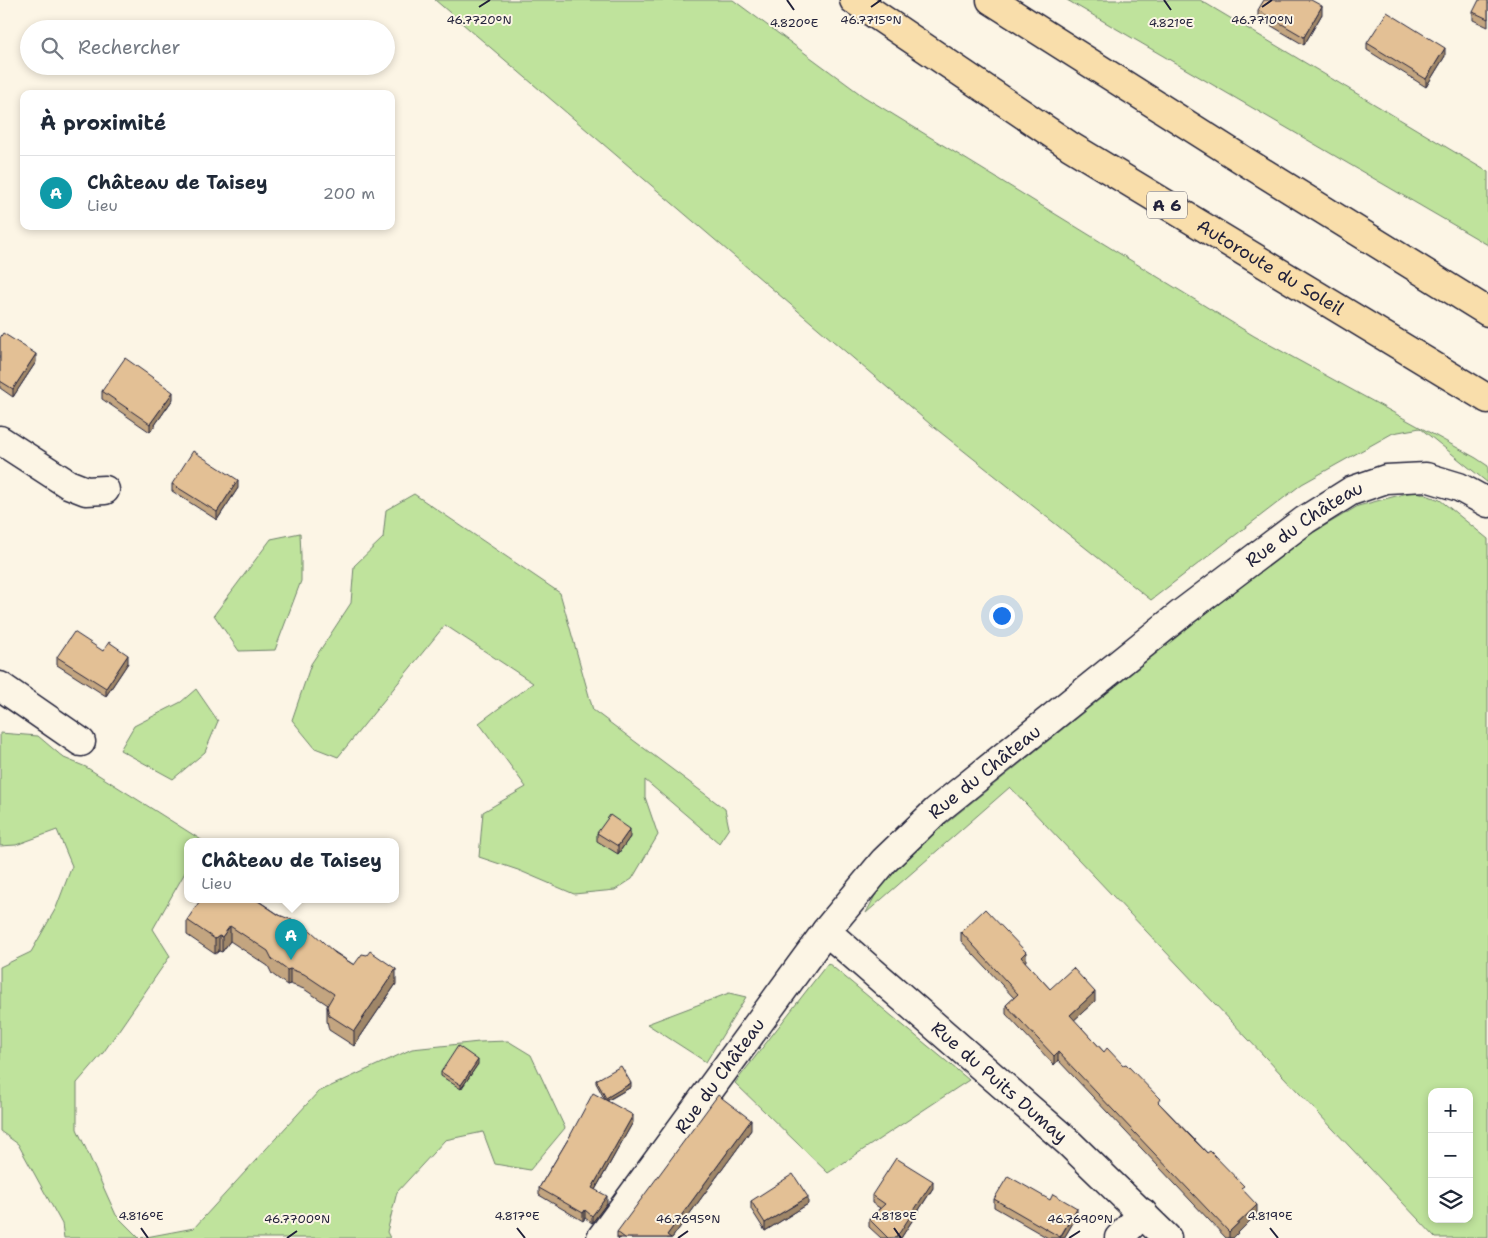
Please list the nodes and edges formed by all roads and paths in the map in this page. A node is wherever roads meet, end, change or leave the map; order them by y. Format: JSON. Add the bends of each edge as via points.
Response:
{"nodes":[{"id":1,"x":854,"y":0,"type":"edge"},
{"id":2,"x":991,"y":0,"type":"edge"},
{"id":3,"x":1488,"y":312,"type":"edge"},
{"id":4,"x":1488,"y":398,"type":"edge"},
{"id":5,"x":0,"y":440,"type":"edge"},
{"id":6,"x":105,"y":490,"type":"dead end"},
{"id":7,"x":1488,"y":503,"type":"edge"},
{"id":8,"x":0,"y":686,"type":"edge"},
{"id":9,"x":81,"y":742,"type":"dead end"},
{"id":10,"x":826,"y":931,"type":"junction"},
{"id":11,"x":1144,"y":1213,"type":"junction"},
{"id":12,"x":601,"y":1238,"type":"edge"},
{"id":13,"x":1119,"y":1238,"type":"edge"},
{"id":14,"x":1168,"y":1238,"type":"edge"}],
"edges":[{"from":1,"to":4,"type":"highway","name":"Autoroute du Soleil","number":"A 6","via":[[1070,146]]},
{"from":2,"to":3,"type":"highway"},
{"from":5,"to":6,"type":"street","via":[[68,484],[86,491]]},
{"from":7,"to":10,"type":"street","name":"Rue du Château","via":[[1459,487],[1426,477],[1386,479],[1351,491],[1305,520],[1182,613],[936,811],[884,861]]},
{"from":8,"to":9,"type":"street"},
{"from":10,"to":11,"type":"street","name":"Rue du Puits Dumay","via":[[1069,1143]]},
{"from":10,"to":12,"type":"street","name":"Rue du Château"},
{"from":11,"to":13,"type":"street"},
{"from":11,"to":14,"type":"street","name":"Rue du Puits Dumay"}]}
